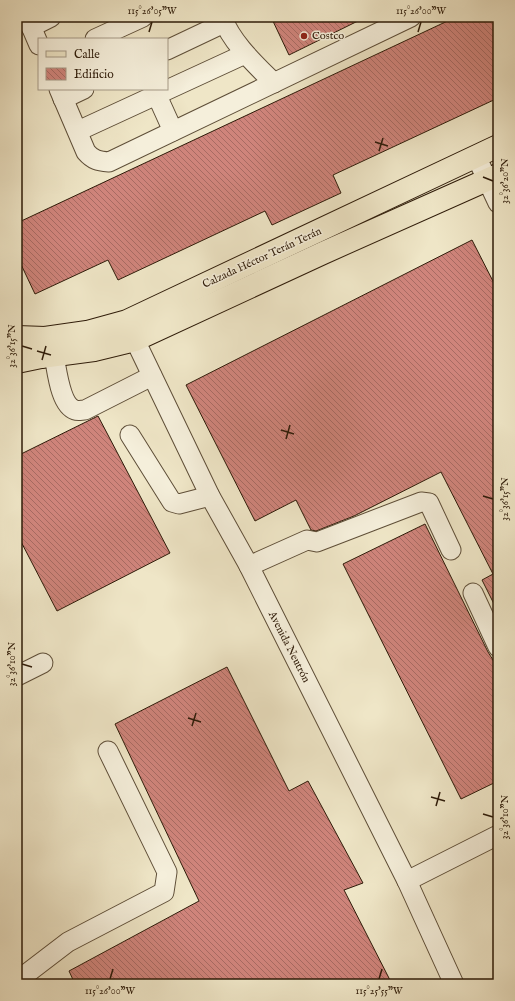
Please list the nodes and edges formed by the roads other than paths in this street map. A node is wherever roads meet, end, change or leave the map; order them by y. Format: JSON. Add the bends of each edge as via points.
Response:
{"nodes":[{"id":1,"x":51,"y":17,"type":"edge"},
{"id":2,"x":143,"y":17,"type":"edge"},
{"id":3,"x":411,"y":17,"type":"edge"},
{"id":4,"x":223,"y":20,"type":"edge"},
{"id":5,"x":29,"y":22,"type":"edge"},
{"id":6,"x":126,"y":27,"type":"edge"},
{"id":7,"x":98,"y":38,"type":"edge"},
{"id":8,"x":38,"y":43,"type":"edge"},
{"id":9,"x":168,"y":49,"type":"edge"},
{"id":10,"x":245,"y":54,"type":"junction"},
{"id":11,"x":274,"y":83,"type":"junction"},
{"id":12,"x":168,"y":87,"type":"edge"},
{"id":13,"x":79,"y":90,"type":"edge"},
{"id":14,"x":156,"y":92,"type":"edge"},
{"id":15,"x":61,"y":94,"type":"edge"},
{"id":16,"x":78,"y":131,"type":"junction"},
{"id":17,"x":173,"y":131,"type":"junction"},
{"id":18,"x":498,"y":146,"type":"edge"},
{"id":19,"x":476,"y":156,"type":"junction"},
{"id":20,"x":492,"y":178,"type":"edge"},
{"id":21,"x":498,"y":203,"type":"edge"},
{"id":22,"x":131,"y":331,"type":"junction"},
{"id":23,"x":17,"y":337,"type":"edge"},
{"id":24,"x":17,"y":356,"type":"edge"},
{"id":25,"x":47,"y":356,"type":"junction"},
{"id":26,"x":17,"y":362,"type":"edge"},
{"id":27,"x":152,"y":376,"type":"junction"},
{"id":28,"x":130,"y":435,"type":"dead end"},
{"id":29,"x":210,"y":496,"type":"junction"},
{"id":30,"x":451,"y":550,"type":"dead end"},
{"id":31,"x":249,"y":566,"type":"junction"},
{"id":32,"x":473,"y":593,"type":"dead end"},
{"id":33,"x":498,"y":648,"type":"edge"},
{"id":34,"x":43,"y":663,"type":"dead end"},
{"id":35,"x":17,"y":676,"type":"edge"},
{"id":36,"x":108,"y":751,"type":"dead end"},
{"id":37,"x":498,"y":835,"type":"edge"},
{"id":38,"x":407,"y":881,"type":"junction"},
{"id":39,"x":17,"y":981,"type":"edge"},
{"id":40,"x":454,"y":984,"type":"edge"}],
"edges":[{"from":1,"to":5,"type":"lane"},
{"from":2,"to":6,"type":"lane"},
{"from":3,"to":11,"type":"lane"},
{"from":4,"to":9,"type":"lane"},
{"from":4,"to":10,"type":"lane"},
{"from":5,"to":8,"type":"lane"},
{"from":6,"to":7,"type":"lane"},
{"from":10,"to":11,"type":"lane"},
{"from":10,"to":12,"type":"lane"},
{"from":11,"to":17,"type":"lane"},
{"from":13,"to":15,"type":"lane"},
{"from":14,"to":16,"type":"lane"},
{"from":14,"to":17,"type":"lane"},
{"from":15,"to":16,"type":"lane"},
{"from":16,"to":17,"type":"lane","via":[[86,152],[98,162],[108,162]]},
{"from":18,"to":19,"type":"main road","name":"Calzada Héctor Terán Terán"},
{"from":19,"to":20,"type":"lane"},
{"from":19,"to":22,"type":"main road","name":"Calzada Héctor Terán Terán"},
{"from":20,"to":21,"type":"lane"},
{"from":20,"to":22,"type":"main road","name":"Calzada Héctor Terán Terán","via":[[323,253]]},
{"from":22,"to":23,"type":"main road","name":"Calzada Héctor Terán Terán","via":[[88,332],[45,338]]},
{"from":22,"to":25,"type":"main road","name":"Calzada Héctor Terán Terán","via":[[94,350]]},
{"from":22,"to":27,"type":"lane","name":"Avenida Neutrón"},
{"from":24,"to":25,"type":"main road","name":"Calzada Héctor Terán Terán"},
{"from":25,"to":26,"type":"main road"},
{"from":25,"to":27,"type":"lane","via":[[64,399],[76,411],[85,410]]},
{"from":27,"to":29,"type":"lane","name":"Avenida Neutrón"},
{"from":28,"to":29,"type":"lane","via":[[172,502],[179,504]]},
{"from":29,"to":31,"type":"lane","name":"Avenida Neutrón"},
{"from":30,"to":31,"type":"lane","via":[[430,503],[421,502],[317,542],[307,540]]},
{"from":31,"to":38,"type":"lane","name":"Avenida Neutrón"},
{"from":32,"to":33,"type":"lane"},
{"from":34,"to":35,"type":"lane"},
{"from":36,"to":39,"type":"lane","via":[[167,872],[164,892],[68,942]]},
{"from":37,"to":38,"type":"lane"},
{"from":38,"to":40,"type":"lane","name":"Avenida Neutrón"}]}
